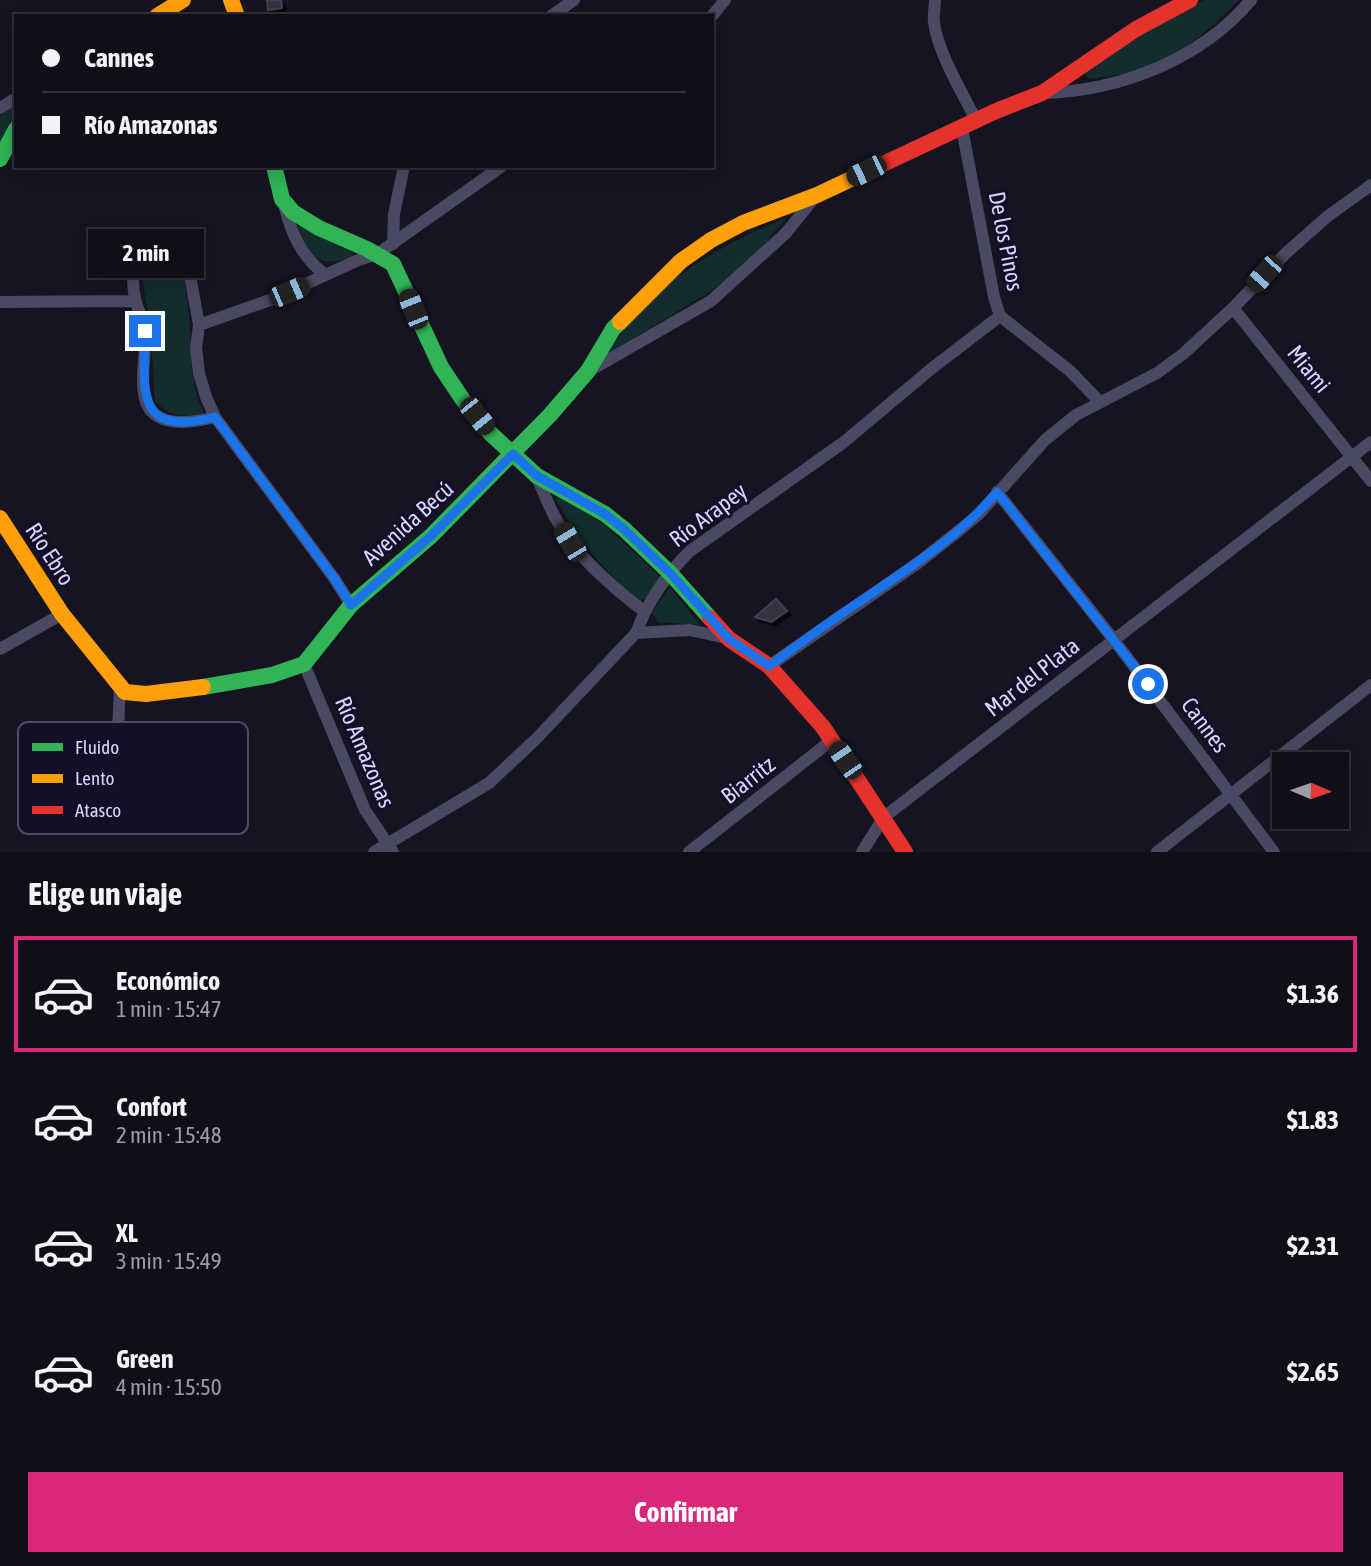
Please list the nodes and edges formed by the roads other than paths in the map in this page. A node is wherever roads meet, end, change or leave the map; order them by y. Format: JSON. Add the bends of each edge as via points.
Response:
{"nodes":[{"id":1,"x":183,"y":0,"type":"edge"},
{"id":2,"x":574,"y":0,"type":"edge"},
{"id":3,"x":725,"y":0,"type":"edge"},
{"id":4,"x":935,"y":0,"type":"edge"},
{"id":5,"x":1189,"y":0,"type":"edge"},
{"id":6,"x":1251,"y":0,"type":"edge"},
{"id":7,"x":160,"y":14,"type":"edge"},
{"id":8,"x":554,"y":14,"type":"edge"},
{"id":9,"x":714,"y":14,"type":"edge"},
{"id":10,"x":1042,"y":93,"type":"junction"},
{"id":11,"x":969,"y":124,"type":"junction"},
{"id":12,"x":14,"y":133,"type":"edge"},
{"id":13,"x":0,"y":159,"type":"edge"},
{"id":14,"x":275,"y":168,"type":"edge"},
{"id":15,"x":404,"y":168,"type":"edge"},
{"id":16,"x":499,"y":168,"type":"edge"},
{"id":17,"x":1371,"y":185,"type":"edge"},
{"id":18,"x":817,"y":195,"type":"junction"},
{"id":19,"x":284,"y":202,"type":"junction"},
{"id":20,"x":393,"y":244,"type":"junction"},
{"id":21,"x":379,"y":253,"type":"junction"},
{"id":22,"x":325,"y":275,"type":"junction"},
{"id":23,"x":135,"y":301,"type":"junction"},
{"id":24,"x":0,"y":302,"type":"edge"},
{"id":25,"x":1233,"y":307,"type":"junction"},
{"id":26,"x":1000,"y":317,"type":"junction"},
{"id":27,"x":199,"y":325,"type":"junction"},
{"id":28,"x":589,"y":371,"type":"junction"},
{"id":29,"x":1099,"y":401,"type":"junction"},
{"id":30,"x":215,"y":417,"type":"junction"},
{"id":31,"x":1371,"y":442,"type":"edge"},
{"id":32,"x":513,"y":454,"type":"junction"},
{"id":33,"x":1353,"y":456,"type":"junction"},
{"id":34,"x":537,"y":476,"type":"junction"},
{"id":35,"x":1371,"y":481,"type":"edge"},
{"id":36,"x":997,"y":492,"type":"junction"},
{"id":37,"x":0,"y":518,"type":"edge"},
{"id":38,"x":671,"y":574,"type":"junction"},
{"id":39,"x":351,"y":605,"type":"junction"},
{"id":40,"x":644,"y":611,"type":"junction"},
{"id":41,"x":62,"y":614,"type":"junction"},
{"id":42,"x":636,"y":633,"type":"junction"},
{"id":43,"x":729,"y":639,"type":"junction"},
{"id":44,"x":1114,"y":640,"type":"junction"},
{"id":45,"x":0,"y":649,"type":"edge"},
{"id":46,"x":304,"y":664,"type":"junction"},
{"id":47,"x":769,"y":666,"type":"junction"},
{"id":48,"x":1371,"y":685,"type":"edge"},
{"id":49,"x":120,"y":688,"type":"junction"},
{"id":50,"x":118,"y":722,"type":"edge"},
{"id":51,"x":832,"y":740,"type":"junction"},
{"id":52,"x":1232,"y":794,"type":"junction"},
{"id":53,"x":884,"y":817,"type":"junction"},
{"id":54,"x":390,"y":849,"type":"edge"},
{"id":55,"x":374,"y":852,"type":"edge"},
{"id":56,"x":689,"y":852,"type":"edge"},
{"id":57,"x":862,"y":852,"type":"edge"},
{"id":58,"x":905,"y":852,"type":"edge"},
{"id":59,"x":1157,"y":852,"type":"edge"},
{"id":60,"x":1274,"y":852,"type":"edge"}],
"edges":[{"from":1,"to":7,"type":"street"},
{"from":2,"to":8,"type":"street"},
{"from":3,"to":9,"type":"street"},
{"from":4,"to":11,"type":"street","name":"De los Pinos","via":[[934,23]]},
{"from":5,"to":10,"type":"street","name":"Avenida Becú","via":[[1136,29]]},
{"from":6,"to":10,"type":"street","via":[[1197,46],[1154,70],[1076,92]]},
{"from":10,"to":11,"type":"street","name":"Avenida Becú"},
{"from":11,"to":18,"type":"street","name":"Avenida Becú"},
{"from":11,"to":26,"type":"street","name":"De los Pinos"},
{"from":12,"to":13,"type":"street"},
{"from":14,"to":19,"type":"street"},
{"from":15,"to":20,"type":"street"},
{"from":16,"to":20,"type":"street"},
{"from":17,"to":25,"type":"street","via":[[1285,254]]},
{"from":18,"to":28,"type":"street","via":[[761,258],[710,300]]},
{"from":18,"to":28,"type":"street","name":"Avenida Becú","via":[[743,223],[681,261],[613,329]]},
{"from":19,"to":21,"type":"street","via":[[311,223]]},
{"from":19,"to":22,"type":"street","via":[[298,246]]},
{"from":20,"to":21,"type":"street"},
{"from":21,"to":22,"type":"street"},
{"from":21,"to":32,"type":"street","via":[[393,264],[449,378],[490,433]]},
{"from":22,"to":27,"type":"street"},
{"from":23,"to":24,"type":"street"},
{"from":23,"to":27,"type":"street","via":[[133,283],[139,254],[148,243],[171,241],[186,253]]},
{"from":23,"to":30,"type":"street","via":[[145,331],[145,398],[150,411],[176,422]]},
{"from":25,"to":29,"type":"street","via":[[1157,373]]},
{"from":25,"to":33,"type":"street","name":"Miami"},
{"from":26,"to":29,"type":"street","name":"De los Pinos","via":[[1070,371]]},
{"from":26,"to":38,"type":"street","name":"Río Arapey","via":[[844,442],[690,551]]},
{"from":27,"to":30,"type":"street","via":[[199,373]]},
{"from":28,"to":32,"type":"street","name":"Avenida Becú"},
{"from":29,"to":36,"type":"street","via":[[1045,440]]},
{"from":30,"to":39,"type":"street"},
{"from":31,"to":33,"type":"street","name":"Mar del Plata"},
{"from":32,"to":34,"type":"street"},
{"from":32,"to":39,"type":"street","name":"Avenida Becú","via":[[431,536]]},
{"from":33,"to":35,"type":"street","name":"Miami"},
{"from":33,"to":44,"type":"street","name":"Mar del Plata"},
{"from":34,"to":38,"type":"street","via":[[605,514]]},
{"from":34,"to":40,"type":"street","via":[[570,542]]},
{"from":36,"to":44,"type":"street","name":"Cannes"},
{"from":36,"to":47,"type":"street","via":[[979,513],[918,563]]},
{"from":37,"to":41,"type":"street","name":"Río Ebro"},
{"from":38,"to":40,"type":"street","name":"Río Arapey"},
{"from":38,"to":43,"type":"street"},
{"from":39,"to":46,"type":"street","name":"Avenida Becú"},
{"from":40,"to":42,"type":"street","name":"Río Arapey"},
{"from":41,"to":45,"type":"street"},
{"from":41,"to":49,"type":"street","name":"Río Ebro"},
{"from":42,"to":43,"type":"street","via":[[690,631]]},
{"from":42,"to":54,"type":"street","name":"Río Arapey","via":[[489,783]]},
{"from":43,"to":47,"type":"street"},
{"from":44,"to":52,"type":"street","name":"Cannes"},
{"from":44,"to":53,"type":"street","name":"Mar del Plata"},
{"from":46,"to":49,"type":"street","via":[[285,672],[153,693],[130,694]]},
{"from":46,"to":54,"type":"street","name":"Río Amazonas","via":[[365,810]]},
{"from":47,"to":51,"type":"street"},
{"from":48,"to":52,"type":"street"},
{"from":49,"to":50,"type":"street"},
{"from":51,"to":53,"type":"street"},
{"from":51,"to":56,"type":"street","name":"Biarritz"},
{"from":52,"to":59,"type":"street"},
{"from":52,"to":60,"type":"street","name":"Cannes"},
{"from":53,"to":57,"type":"street","name":"Mar del Plata"},
{"from":53,"to":58,"type":"street"},
{"from":54,"to":55,"type":"street","name":"Río Arapey"}]}
